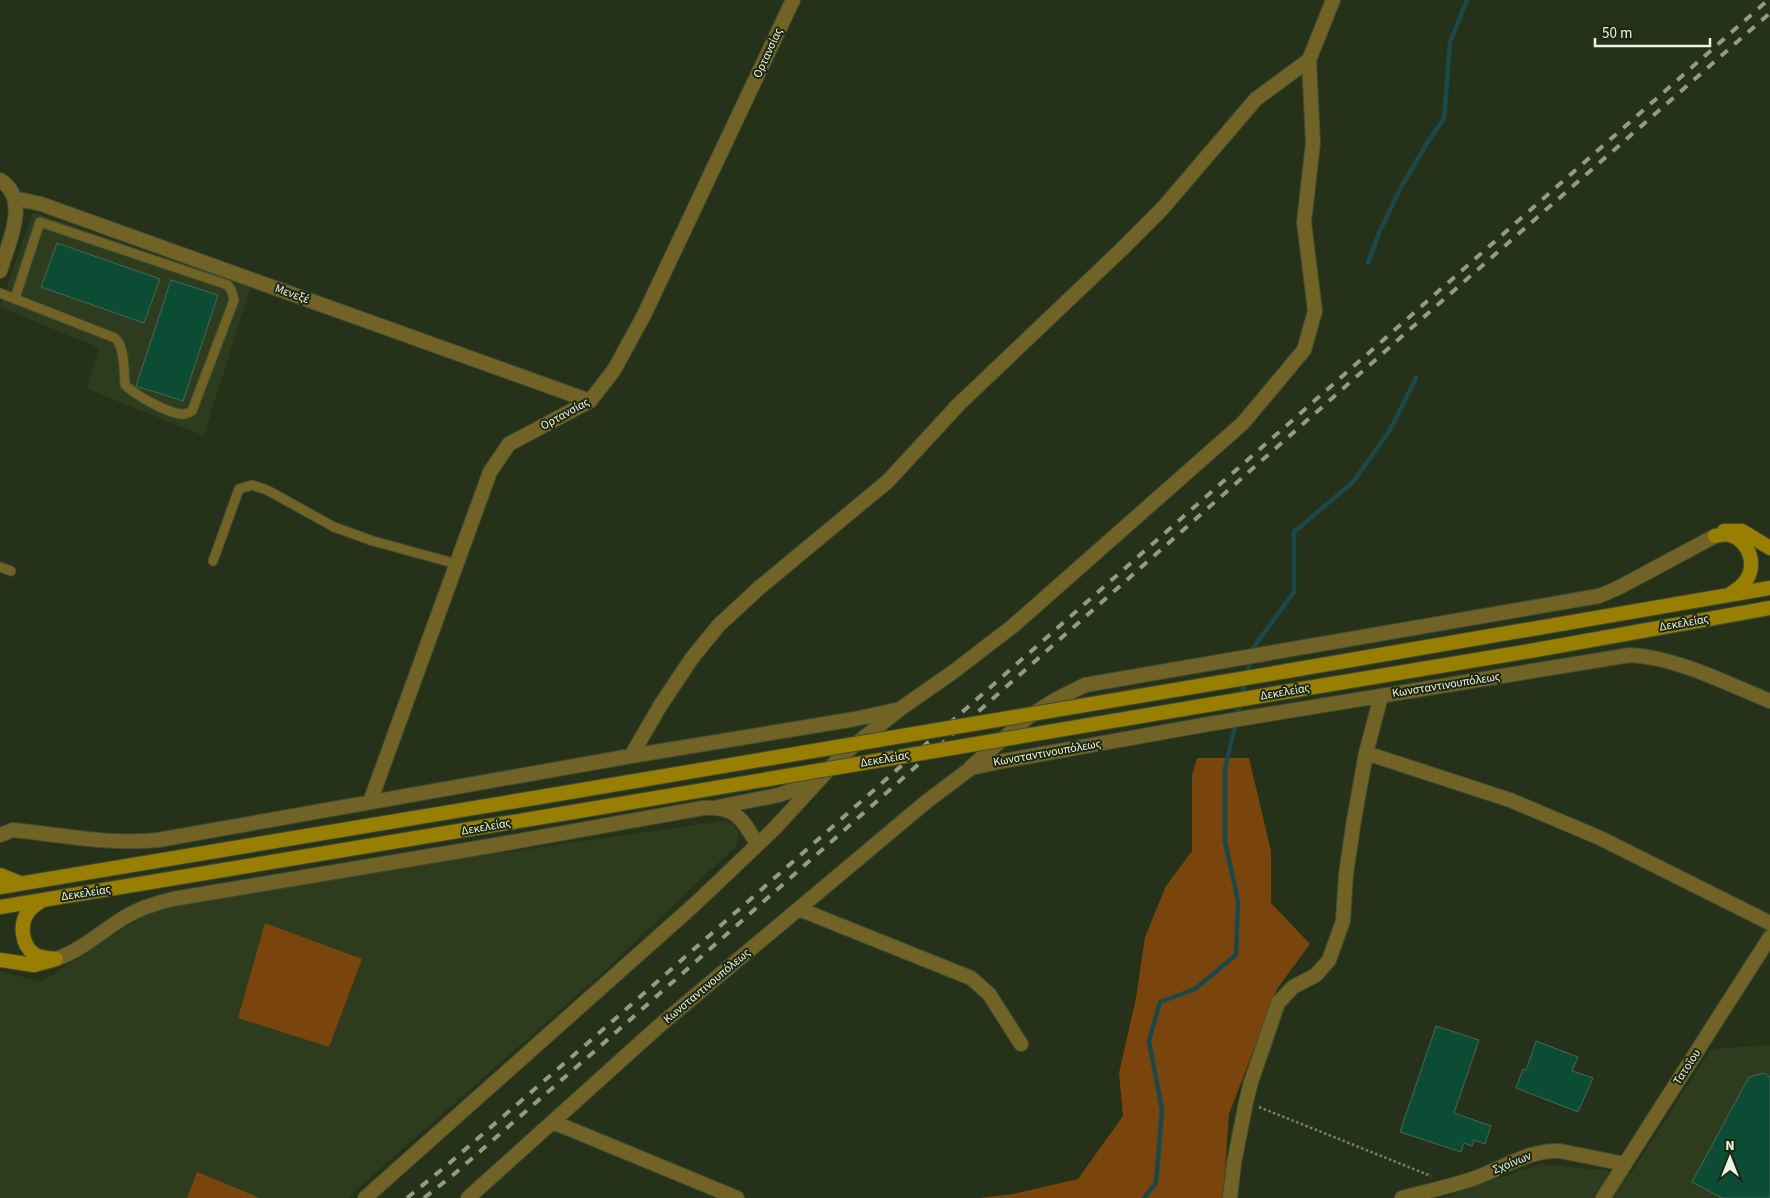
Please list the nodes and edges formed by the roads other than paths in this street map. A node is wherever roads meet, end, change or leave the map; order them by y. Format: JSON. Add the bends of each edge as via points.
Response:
{"nodes":[{"id":1,"x":793,"y":0,"type":"edge"},
{"id":2,"x":1332,"y":0,"type":"edge"},
{"id":3,"x":1309,"y":60,"type":"junction"},
{"id":4,"x":0,"y":180,"type":"edge"},
{"id":5,"x":14,"y":198,"type":"junction"},
{"id":6,"x":0,"y":270,"type":"edge"},
{"id":7,"x":0,"y":293,"type":"edge"},
{"id":8,"x":15,"y":298,"type":"junction"},
{"id":9,"x":590,"y":401,"type":"junction"},
{"id":10,"x":1715,"y":536,"type":"junction"},
{"id":11,"x":1770,"y":548,"type":"edge"},
{"id":12,"x":212,"y":560,"type":"dead end"},
{"id":13,"x":458,"y":564,"type":"junction"},
{"id":14,"x":0,"y":567,"type":"edge"},
{"id":15,"x":11,"y":571,"type":"dead end"},
{"id":16,"x":1770,"y":588,"type":"edge"},
{"id":17,"x":1728,"y":596,"type":"junction"},
{"id":18,"x":1770,"y":608,"type":"edge"},
{"id":19,"x":1381,"y":696,"type":"junction"},
{"id":20,"x":1770,"y":701,"type":"edge"},
{"id":21,"x":900,"y":709,"type":"junction"},
{"id":22,"x":1027,"y":718,"type":"junction"},
{"id":23,"x":1054,"y":752,"type":"junction"},
{"id":24,"x":1366,"y":753,"type":"junction"},
{"id":25,"x":631,"y":756,"type":"junction"},
{"id":26,"x":970,"y":768,"type":"junction"},
{"id":27,"x":818,"y":781,"type":"junction"},
{"id":28,"x":370,"y":802,"type":"junction"},
{"id":29,"x":718,"y":807,"type":"junction"},
{"id":30,"x":0,"y":835,"type":"edge"},
{"id":31,"x":757,"y":844,"type":"junction"},
{"id":32,"x":0,"y":875,"type":"edge"},
{"id":33,"x":21,"y":884,"type":"junction"},
{"id":34,"x":0,"y":887,"type":"edge"},
{"id":35,"x":41,"y":901,"type":"junction"},
{"id":36,"x":0,"y":907,"type":"edge"},
{"id":37,"x":799,"y":909,"type":"junction"},
{"id":38,"x":1770,"y":923,"type":"edge"},
{"id":39,"x":1770,"y":937,"type":"edge"},
{"id":40,"x":56,"y":959,"type":"junction"},
{"id":41,"x":0,"y":960,"type":"edge"},
{"id":42,"x":1021,"y":1044,"type":"dead end"},
{"id":43,"x":553,"y":1122,"type":"junction"},
{"id":44,"x":1624,"y":1164,"type":"junction"},
{"id":45,"x":366,"y":1198,"type":"edge"},
{"id":46,"x":468,"y":1198,"type":"edge"},
{"id":47,"x":737,"y":1198,"type":"edge"},
{"id":48,"x":1230,"y":1198,"type":"edge"},
{"id":49,"x":1402,"y":1198,"type":"edge"},
{"id":50,"x":1603,"y":1198,"type":"edge"}],
"edges":[{"from":1,"to":9,"type":"street","name":"Ορτανσίας","via":[[644,314],[614,370]]},
{"from":2,"to":3,"type":"street"},
{"from":3,"to":21,"type":"street","via":[[1313,143],[1304,222],[1315,311],[1304,350],[1243,423],[1013,626]]},
{"from":3,"to":25,"type":"street","via":[[1256,99],[1162,209],[959,404],[888,481],[759,588],[719,626],[692,658]]},
{"from":4,"to":5,"type":"street"},
{"from":5,"to":6,"type":"street","via":[[16,216]]},
{"from":5,"to":9,"type":"street","name":"Μενεξέ","via":[[41,204]]},
{"from":7,"to":8,"type":"lane"},
{"from":8,"to":8,"type":"lane","via":[[115,338],[122,348],[126,385],[149,402],[180,414],[192,411],[234,300],[228,285],[40,222]]},
{"from":9,"to":13,"type":"street","name":"Ορτανσίας","via":[[509,444],[490,472]]},
{"from":10,"to":11,"type":"main road","via":[[1726,530],[1742,531]]},
{"from":10,"to":17,"type":"main road","via":[[1730,535],[1742,541],[1750,551],[1750,572],[1745,582]]},
{"from":10,"to":22,"type":"street","via":[[1599,596],[1085,686]]},
{"from":12,"to":13,"type":"lane","via":[[239,489],[252,485],[334,527]]},
{"from":13,"to":28,"type":"street","name":"Ορτανσίας"},
{"from":14,"to":15,"type":"lane"},
{"from":16,"to":17,"type":"main road","name":"Δεκελείας"},
{"from":17,"to":33,"type":"main road","name":"Δεκελείας","bridge":true},
{"from":18,"to":35,"type":"main road","name":"Δεκελείας","bridge":true},
{"from":19,"to":20,"type":"street","name":"Κωνσταντινουπόλεως","via":[[1630,655],[1673,662]]},
{"from":19,"to":23,"type":"street","name":"Κωνσταντινουπόλεως"},
{"from":19,"to":24,"type":"street"},
{"from":21,"to":25,"type":"street"},
{"from":21,"to":27,"type":"street","via":[[841,756]]},
{"from":22,"to":23,"type":"street"},
{"from":22,"to":26,"type":"street"},
{"from":23,"to":26,"type":"street","name":"Κωνσταντινουπόλεως"},
{"from":24,"to":38,"type":"street","via":[[1519,804],[1600,838]]},
{"from":24,"to":48,"type":"street","via":[[1346,874],[1343,920],[1329,960],[1316,975],[1293,987],[1278,1003],[1246,1102]]},
{"from":25,"to":28,"type":"street"},
{"from":26,"to":37,"type":"street","name":"Κωνσταντινουπόλεως"},
{"from":27,"to":29,"type":"street","via":[[780,795]]},
{"from":27,"to":31,"type":"street"},
{"from":28,"to":30,"type":"street","via":[[158,840],[109,842],[13,830]]},
{"from":29,"to":31,"type":"street","via":[[735,814]]},
{"from":29,"to":40,"type":"street","via":[[172,899],[126,916],[69,955]]},
{"from":31,"to":45,"type":"street","via":[[694,905]]},
{"from":32,"to":33,"type":"main road"},
{"from":33,"to":34,"type":"main road","name":"Δεκελείας"},
{"from":35,"to":36,"type":"main road","name":"Δεκελείας"},
{"from":35,"to":40,"type":"main road","via":[[24,920],[24,940],[34,954]]},
{"from":37,"to":42,"type":"street","via":[[971,978],[989,994]]},
{"from":37,"to":43,"type":"street","name":"Κωνσταντινουπόλεως","via":[[659,1026]]},
{"from":39,"to":44,"type":"street","name":"Τατοΐου"},
{"from":40,"to":41,"type":"main road","via":[[34,965]]},
{"from":43,"to":46,"type":"street","name":"Κωνσταντινουπόλεως"},
{"from":43,"to":47,"type":"street"},
{"from":44,"to":49,"type":"street","name":"Σχοίνων","via":[[1550,1150],[1470,1180]]},
{"from":44,"to":50,"type":"street","name":"Τατοΐου"}]}
